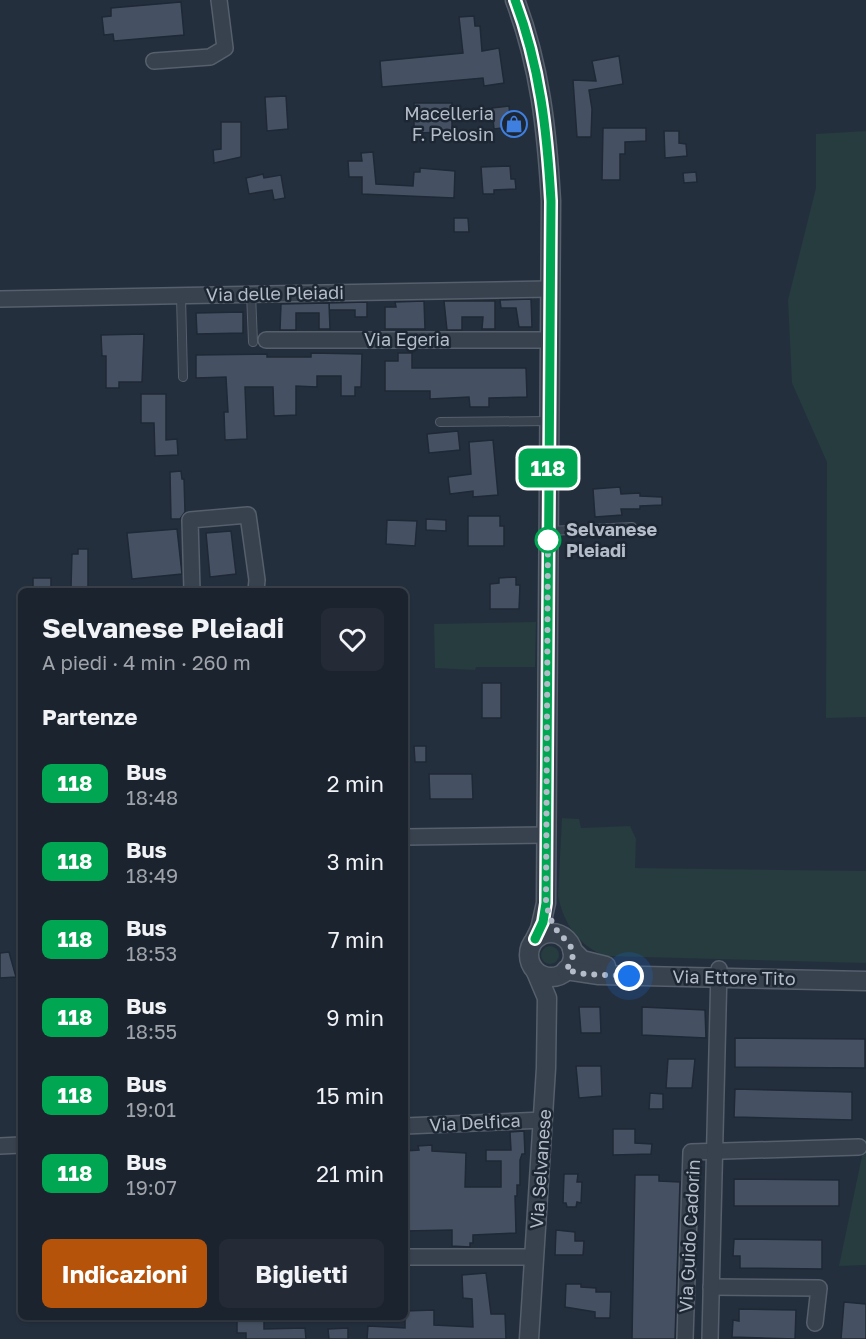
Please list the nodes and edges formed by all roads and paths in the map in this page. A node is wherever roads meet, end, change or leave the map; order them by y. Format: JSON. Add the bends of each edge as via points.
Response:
{"nodes":[{"id":1,"x":219,"y":0,"type":"edge"},
{"id":2,"x":515,"y":0,"type":"edge"},
{"id":3,"x":154,"y":61,"type":"dead end"},
{"id":4,"x":549,"y":289,"type":"junction"},
{"id":5,"x":251,"y":293,"type":"junction"},
{"id":6,"x":181,"y":296,"type":"junction"},
{"id":7,"x":0,"y":299,"type":"edge"},
{"id":8,"x":548,"y":340,"type":"junction"},
{"id":9,"x":260,"y":341,"type":"joint"},
{"id":10,"x":183,"y":377,"type":"dead end"},
{"id":11,"x":549,"y":420,"type":"junction"},
{"id":12,"x":440,"y":422,"type":"dead end"},
{"id":13,"x":632,"y":527,"type":"dead end"},
{"id":14,"x":548,"y":531,"type":"junction"},
{"id":15,"x":192,"y":588,"type":"edge"},
{"id":16,"x":256,"y":588,"type":"edge"},
{"id":17,"x":546,"y":835,"type":"junction"},
{"id":18,"x":408,"y":837,"type":"edge"},
{"id":19,"x":546,"y":903,"type":"junction"},
{"id":20,"x":535,"y":939,"type":"junction"},
{"id":21,"x":567,"y":942,"type":"junction"},
{"id":22,"x":537,"y":972,"type":"junction"},
{"id":23,"x":866,"y":972,"type":"edge"},
{"id":24,"x":561,"y":974,"type":"junction"},
{"id":25,"x":719,"y":974,"type":"junction"},
{"id":26,"x":866,"y":981,"type":"edge"},
{"id":27,"x":546,"y":998,"type":"junction"},
{"id":28,"x":544,"y":1120,"type":"junction"},
{"id":29,"x":408,"y":1126,"type":"edge"},
{"id":30,"x":18,"y":1145,"type":"edge"},
{"id":31,"x":0,"y":1146,"type":"edge"},
{"id":32,"x":859,"y":1147,"type":"dead end"},
{"id":33,"x":714,"y":1150,"type":"junction"},
{"id":34,"x":408,"y":1257,"type":"edge"},
{"id":35,"x":535,"y":1257,"type":"junction"},
{"id":36,"x":711,"y":1287,"type":"junction"},
{"id":37,"x":815,"y":1323,"type":"dead end"},
{"id":38,"x":529,"y":1339,"type":"edge"},
{"id":39,"x":686,"y":1339,"type":"edge"},
{"id":40,"x":710,"y":1339,"type":"edge"}],
"edges":[{"from":1,"to":3,"type":"street","via":[[225,48],[210,57]]},
{"from":2,"to":4,"type":"street","via":[[533,53],[545,119],[551,201]]},
{"from":4,"to":5,"type":"street","name":"Via delle Pleiadi"},
{"from":4,"to":8,"type":"street"},
{"from":5,"to":6,"type":"street","name":"Via delle Pleiadi"},
{"from":5,"to":9,"type":"lane"},
{"from":6,"to":7,"type":"street","name":"Via delle Pleiadi"},
{"from":6,"to":10,"type":"lane"},
{"from":8,"to":9,"type":"street","name":"Via Egeria"},
{"from":8,"to":11,"type":"street"},
{"from":11,"to":12,"type":"lane"},
{"from":11,"to":14,"type":"street"},
{"from":13,"to":14,"type":"lane"},
{"from":14,"to":17,"type":"street"},
{"from":15,"to":16,"type":"street","via":[[190,520],[248,515]]},
{"from":17,"to":18,"type":"street"},
{"from":17,"to":19,"type":"street"},
{"from":19,"to":20,"type":"street"},
{"from":19,"to":21,"type":"street","via":[[554,926]]},
{"from":20,"to":21,"type":"street","via":[[550,932]]},
{"from":20,"to":22,"type":"street","via":[[528,956]]},
{"from":21,"to":24,"type":"street","via":[[571,964]]},
{"from":21,"to":25,"type":"street","name":"Via Ettore Tito","via":[[582,960],[602,966]]},
{"from":22,"to":24,"type":"street"},
{"from":22,"to":27,"type":"street","name":"Via Selvanese"},
{"from":23,"to":25,"type":"street","name":"Via Ettore Tito"},
{"from":24,"to":25,"type":"street","name":"Via Ettore Tito"},
{"from":24,"to":27,"type":"street","name":"Via Selvanese"},
{"from":25,"to":26,"type":"street","name":"Via Ettore Tito"},
{"from":25,"to":33,"type":"street","name":"Via Guido Cadorin"},
{"from":27,"to":28,"type":"street","name":"Via Selvanese"},
{"from":28,"to":29,"type":"street","name":"Via Delfica"},
{"from":28,"to":35,"type":"street","name":"Via Selvanese"},
{"from":30,"to":31,"type":"street"},
{"from":32,"to":33,"type":"street","name":"Via Guido Cadorin"},
{"from":33,"to":36,"type":"street","name":"Via Guido Cadorin"},
{"from":33,"to":39,"type":"street","name":"Via Guido Cadorin","via":[[691,1152]]},
{"from":34,"to":35,"type":"street"},
{"from":35,"to":38,"type":"street","name":"Via Selvanese"},
{"from":36,"to":37,"type":"street","via":[[819,1288]]},
{"from":36,"to":40,"type":"street","name":"Via Guido Cadorin"}]}
